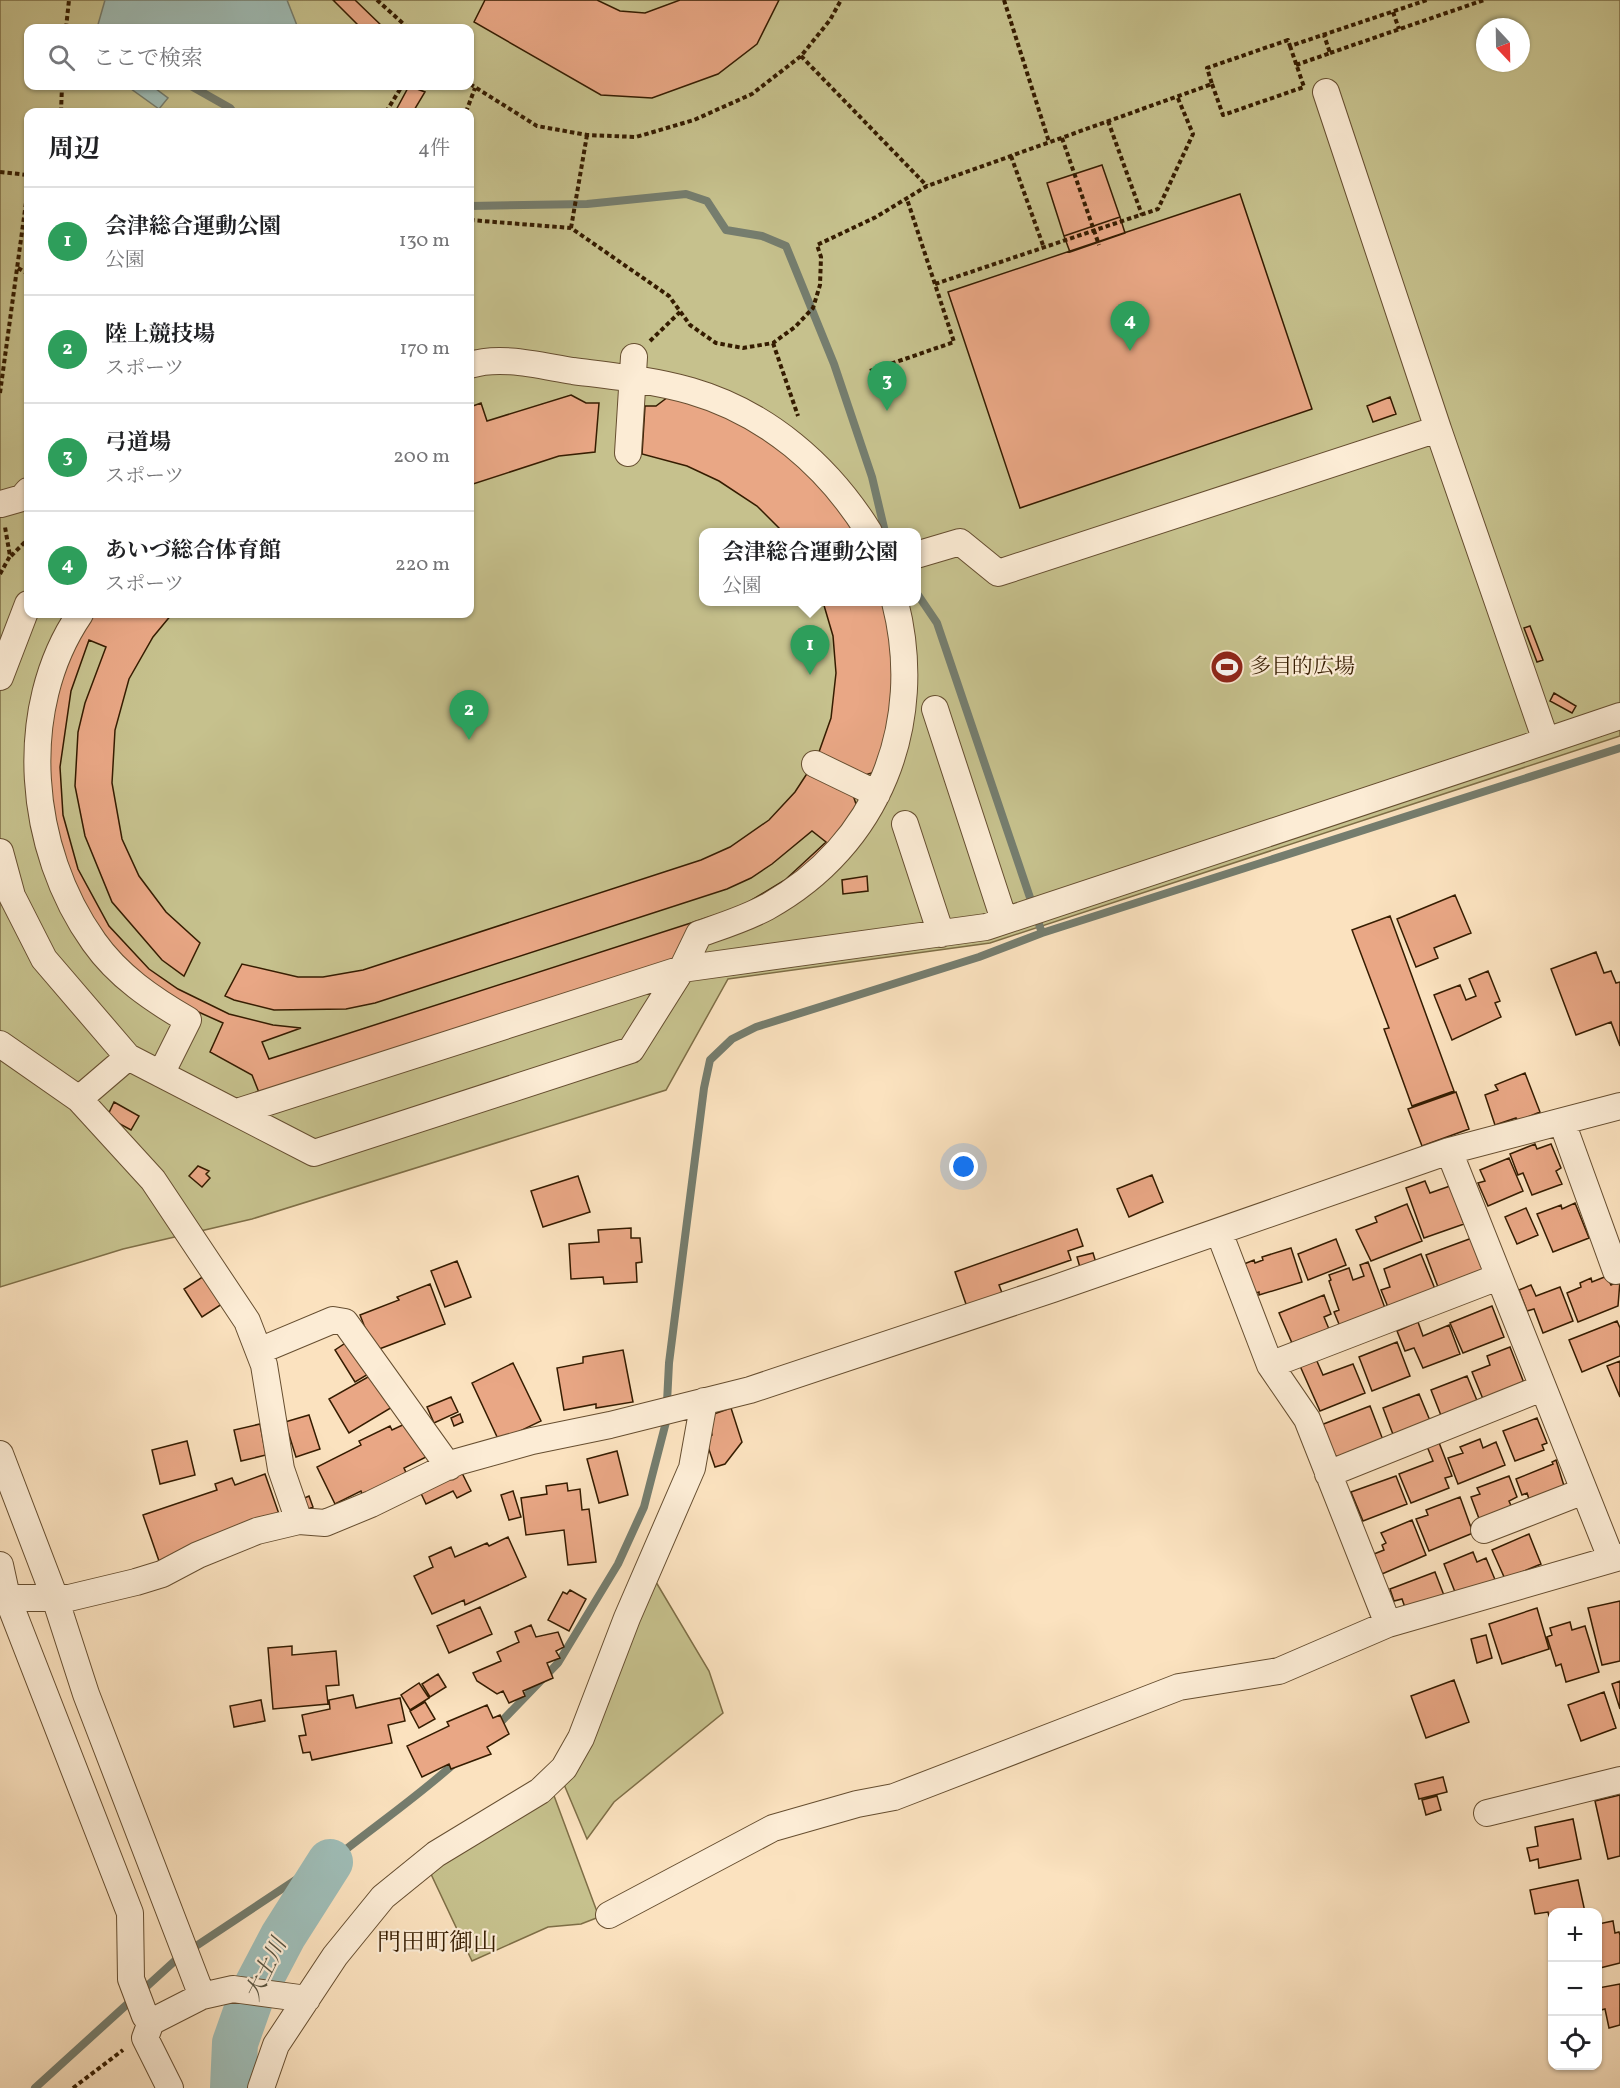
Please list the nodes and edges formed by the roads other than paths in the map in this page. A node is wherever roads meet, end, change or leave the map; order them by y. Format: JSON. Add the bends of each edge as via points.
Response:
{"nodes":[{"id":1,"x":1326,"y":92,"type":"dead end"},
{"id":2,"x":474,"y":365,"type":"edge"},
{"id":3,"x":633,"y":368,"type":"junction"},
{"id":4,"x":1438,"y":429,"type":"junction"},
{"id":5,"x":628,"y":453,"type":"dead end"},
{"id":6,"x":24,"y":496,"type":"edge"},
{"id":7,"x":1,"y":504,"type":"edge"},
{"id":8,"x":866,"y":528,"type":"edge"},
{"id":9,"x":921,"y":554,"type":"edge"},
{"id":10,"x":896,"y":606,"type":"edge"},
{"id":11,"x":24,"y":614,"type":"edge"},
{"id":12,"x":78,"y":618,"type":"edge"},
{"id":13,"x":0,"y":677,"type":"edge"},
{"id":14,"x":935,"y":709,"type":"dead end"},
{"id":15,"x":1620,"y":716,"type":"edge"},
{"id":16,"x":1546,"y":741,"type":"junction"},
{"id":17,"x":815,"y":764,"type":"dead end"},
{"id":18,"x":877,"y":794,"type":"junction"},
{"id":19,"x":905,"y":824,"type":"dead end"},
{"id":20,"x":0,"y":852,"type":"edge"},
{"id":21,"x":1004,"y":920,"type":"junction"},
{"id":22,"x":941,"y":934,"type":"junction"},
{"id":23,"x":682,"y":969,"type":"junction"},
{"id":24,"x":0,"y":1044,"type":"edge"},
{"id":25,"x":128,"y":1057,"type":"junction"},
{"id":26,"x":161,"y":1074,"type":"junction"},
{"id":27,"x":79,"y":1099,"type":"junction"},
{"id":28,"x":1620,"y":1106,"type":"edge"},
{"id":29,"x":237,"y":1112,"type":"junction"},
{"id":30,"x":1562,"y":1122,"type":"junction"},
{"id":31,"x":1449,"y":1151,"type":"junction"},
{"id":32,"x":1219,"y":1232,"type":"junction"},
{"id":33,"x":1620,"y":1269,"type":"edge"},
{"id":34,"x":1498,"y":1277,"type":"junction"},
{"id":35,"x":259,"y":1351,"type":"junction"},
{"id":36,"x":1270,"y":1365,"type":"junction"},
{"id":37,"x":1542,"y":1388,"type":"junction"},
{"id":38,"x":704,"y":1401,"type":"junction"},
{"id":39,"x":0,"y":1454,"type":"edge"},
{"id":40,"x":449,"y":1467,"type":"junction"},
{"id":41,"x":1328,"y":1474,"type":"junction"},
{"id":42,"x":1584,"y":1491,"type":"junction"},
{"id":43,"x":299,"y":1521,"type":"junction"},
{"id":44,"x":1484,"y":1530,"type":"dead end"},
{"id":45,"x":1615,"y":1557,"type":"edge"},
{"id":46,"x":0,"y":1565,"type":"edge"},
{"id":47,"x":4,"y":1597,"type":"edge"},
{"id":48,"x":55,"y":1598,"type":"junction"},
{"id":49,"x":1388,"y":1624,"type":"junction"},
{"id":50,"x":1620,"y":1780,"type":"edge"},
{"id":51,"x":1487,"y":1813,"type":"dead end"},
{"id":52,"x":609,"y":1915,"type":"dead end"},
{"id":53,"x":202,"y":1996,"type":"junction"},
{"id":54,"x":307,"y":1999,"type":"junction"},
{"id":55,"x":148,"y":2030,"type":"junction"},
{"id":56,"x":170,"y":2088,"type":"edge"},
{"id":57,"x":261,"y":2088,"type":"edge"}],
"edges":[{"from":1,"to":4,"type":"street"},
{"from":2,"to":3,"type":"street","via":[[487,360]]},
{"from":3,"to":5,"type":"street"},
{"from":3,"to":8,"type":"street","via":[[754,418],[780,434],[821,468]]},
{"from":4,"to":9,"type":"street","via":[[998,573],[960,542]]},
{"from":4,"to":16,"type":"street"},
{"from":6,"to":7,"type":"street"},
{"from":10,"to":18,"type":"street","via":[[906,655],[906,688],[889,768]]},
{"from":11,"to":13,"type":"street"},
{"from":12,"to":26,"type":"street","via":[[54,667],[42,721],[38,797],[45,835],[66,896],[94,943],[134,985],[188,1020]]},
{"from":14,"to":21,"type":"street"},
{"from":15,"to":16,"type":"street"},
{"from":16,"to":21,"type":"street"},
{"from":17,"to":18,"type":"street"},
{"from":18,"to":23,"type":"street","via":[[857,827],[819,869],[768,906],[699,934]]},
{"from":19,"to":22,"type":"street"},
{"from":20,"to":25,"type":"street","via":[[12,896],[44,958]]},
{"from":21,"to":22,"type":"street"},
{"from":22,"to":23,"type":"street"},
{"from":23,"to":29,"type":"street"},
{"from":23,"to":29,"type":"street","via":[[631,1050],[314,1153]]},
{"from":24,"to":27,"type":"street"},
{"from":25,"to":26,"type":"street"},
{"from":25,"to":27,"type":"street"},
{"from":26,"to":29,"type":"street"},
{"from":27,"to":35,"type":"street","via":[[153,1180],[247,1320]]},
{"from":28,"to":30,"type":"street"},
{"from":30,"to":31,"type":"street"},
{"from":30,"to":33,"type":"street","via":[[1616,1271]]},
{"from":31,"to":32,"type":"street"},
{"from":31,"to":34,"type":"street"},
{"from":32,"to":36,"type":"street"},
{"from":32,"to":38,"type":"street","via":[[750,1390]]},
{"from":34,"to":36,"type":"street"},
{"from":34,"to":37,"type":"street"},
{"from":35,"to":40,"type":"street","via":[[333,1320],[345,1322]]},
{"from":35,"to":43,"type":"street","via":[[281,1469]]},
{"from":36,"to":41,"type":"street","via":[[1308,1419]]},
{"from":37,"to":41,"type":"street"},
{"from":37,"to":42,"type":"street"},
{"from":38,"to":40,"type":"street","via":[[532,1441]]},
{"from":38,"to":54,"type":"street","via":[[692,1468],[627,1618],[581,1738],[564,1768],[540,1791],[436,1854],[383,1897],[335,1956]]},
{"from":39,"to":48,"type":"street"},
{"from":40,"to":43,"type":"street","via":[[325,1523]]},
{"from":41,"to":49,"type":"street"},
{"from":42,"to":44,"type":"street"},
{"from":42,"to":45,"type":"street"},
{"from":43,"to":48,"type":"street","via":[[257,1531],[145,1580]]},
{"from":45,"to":49,"type":"street"},
{"from":46,"to":47,"type":"street"},
{"from":47,"to":48,"type":"street"},
{"from":47,"to":55,"type":"street","via":[[130,1913],[131,1979]]},
{"from":48,"to":53,"type":"street","via":[[86,1694]]},
{"from":49,"to":52,"type":"street","via":[[1279,1671],[1179,1687],[894,1797],[773,1828]]},
{"from":50,"to":51,"type":"street"},
{"from":53,"to":54,"type":"street","via":[[233,1989]]},
{"from":53,"to":55,"type":"street"},
{"from":54,"to":57,"type":"street","via":[[276,2045]]},
{"from":55,"to":56,"type":"street"}]}
